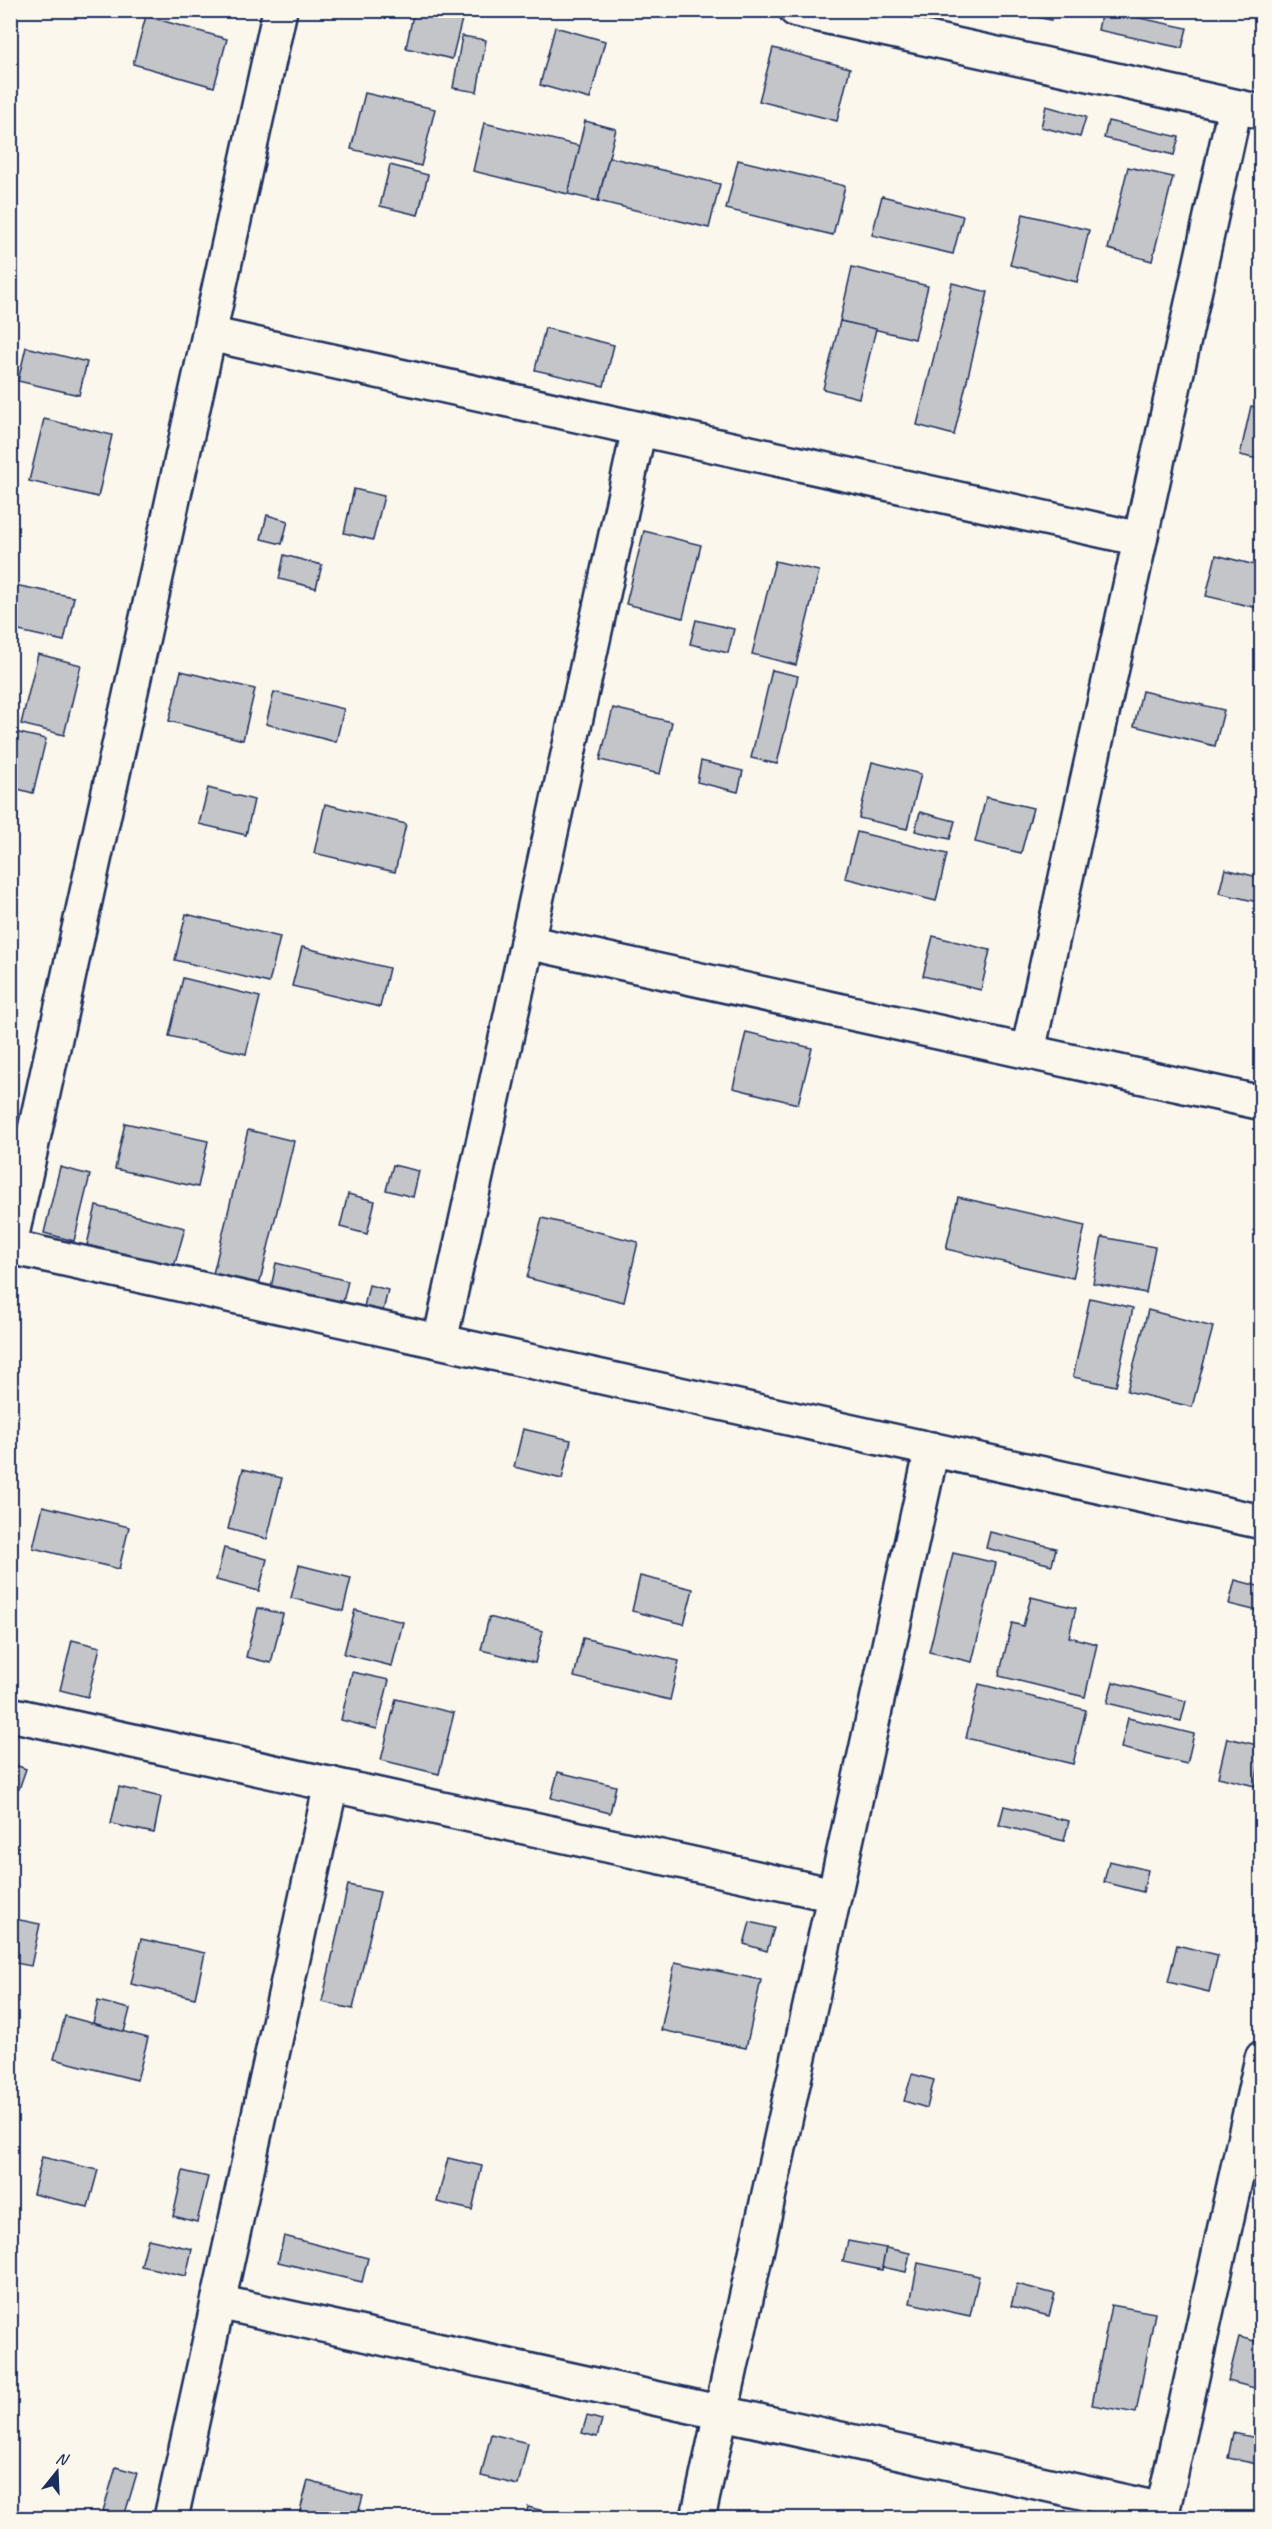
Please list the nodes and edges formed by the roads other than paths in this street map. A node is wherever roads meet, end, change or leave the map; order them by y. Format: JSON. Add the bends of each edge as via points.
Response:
{"nodes":[{"id":1,"x":280,"y":10,"type":"edge"},
{"id":2,"x":796,"y":10,"type":"edge"},
{"id":3,"x":1248,"y":110,"type":"edge"},
{"id":4,"x":209,"y":334,"type":"junction"},
{"id":5,"x":639,"y":429,"type":"junction"},
{"id":6,"x":1140,"y":539,"type":"junction"},
{"id":7,"x":527,"y":942,"type":"junction"},
{"id":8,"x":1028,"y":1051,"type":"junction"},
{"id":9,"x":1262,"y":1102,"type":"edge"},
{"id":10,"x":10,"y":1246,"type":"edge"},
{"id":11,"x":440,"y":1341,"type":"junction"},
{"id":12,"x":932,"y":1449,"type":"junction"},
{"id":13,"x":1262,"y":1522,"type":"edge"},
{"id":14,"x":10,"y":1714,"type":"edge"},
{"id":15,"x":331,"y":1784,"type":"junction"},
{"id":16,"x":834,"y":1895,"type":"junction"},
{"id":17,"x":1262,"y":2058,"type":"edge"},
{"id":18,"x":218,"y":2302,"type":"junction"},
{"id":19,"x":722,"y":2413,"type":"junction"},
{"id":20,"x":1162,"y":2514,"type":"edge"},
{"id":21,"x":171,"y":2518,"type":"edge"},
{"id":22,"x":698,"y":2518,"type":"edge"}],
"edges":[{"from":1,"to":4,"type":"street"},
{"from":2,"to":3,"type":"street"},
{"from":3,"to":6,"type":"street"},
{"from":4,"to":5,"type":"street"},
{"from":4,"to":10,"type":"street"},
{"from":5,"to":6,"type":"street"},
{"from":5,"to":7,"type":"street"},
{"from":6,"to":8,"type":"street"},
{"from":7,"to":8,"type":"street"},
{"from":7,"to":11,"type":"street"},
{"from":8,"to":9,"type":"street"},
{"from":10,"to":11,"type":"street"},
{"from":11,"to":12,"type":"street"},
{"from":12,"to":13,"type":"street"},
{"from":12,"to":16,"type":"street"},
{"from":14,"to":15,"type":"street"},
{"from":15,"to":16,"type":"street"},
{"from":15,"to":18,"type":"street"},
{"from":16,"to":19,"type":"street"},
{"from":17,"to":20,"type":"street"},
{"from":18,"to":19,"type":"street"},
{"from":18,"to":21,"type":"street"},
{"from":19,"to":20,"type":"street"},
{"from":19,"to":22,"type":"street"}]}
